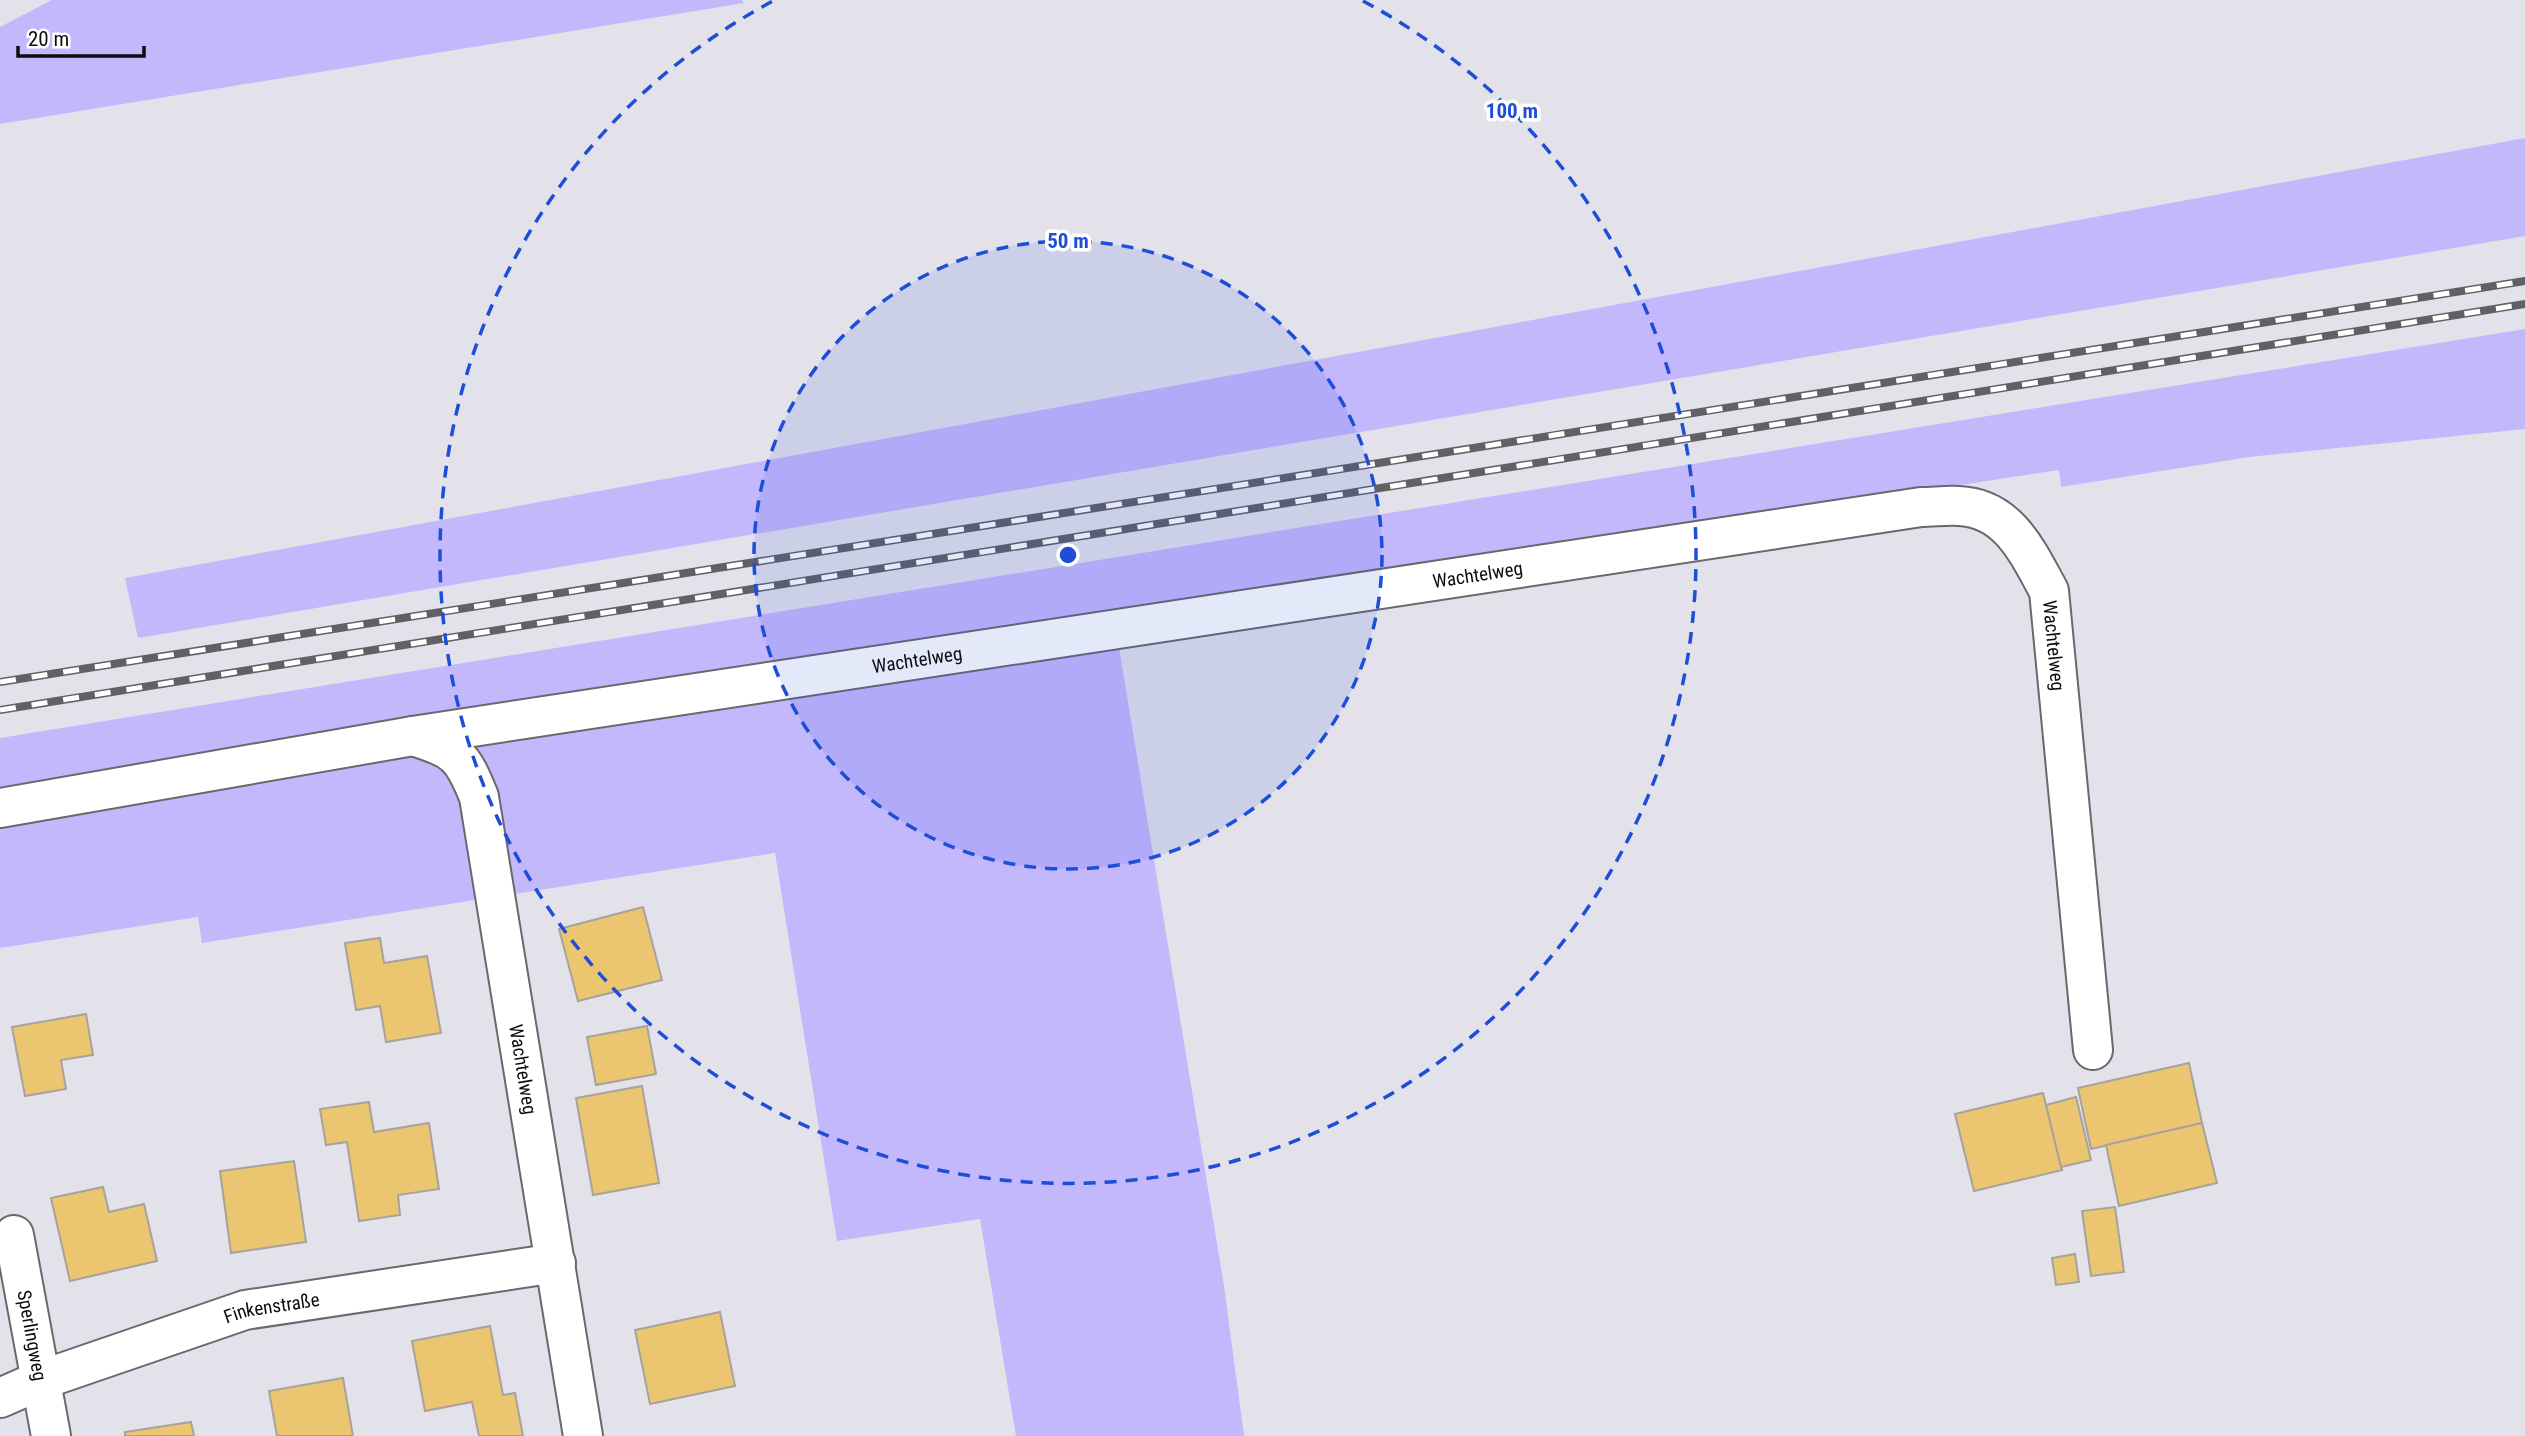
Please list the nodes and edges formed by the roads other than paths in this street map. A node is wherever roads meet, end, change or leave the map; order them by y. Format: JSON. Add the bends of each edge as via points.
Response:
{"nodes":[{"id":1,"x":413,"y":736,"type":"junction"},
{"id":2,"x":0,"y":808,"type":"edge"},
{"id":3,"x":2093,"y":1050,"type":"dead end"},
{"id":4,"x":14,"y":1235,"type":"dead end"},
{"id":5,"x":556,"y":1263,"type":"junction"},
{"id":6,"x":41,"y":1380,"type":"junction"},
{"id":7,"x":0,"y":1398,"type":"edge"},
{"id":8,"x":51,"y":1436,"type":"edge"},
{"id":9,"x":583,"y":1436,"type":"edge"}],
"edges":[{"from":1,"to":2,"type":"street","name":"Wachtelweg"},
{"from":1,"to":3,"type":"street","name":"Wachtelweg","via":[[1921,507],[1962,506],[1995,515],[2024,545],[2049,591]]},
{"from":1,"to":5,"type":"street","name":"Wachtelweg","via":[[448,748],[467,766],[479,796]]},
{"from":4,"to":6,"type":"street","name":"Sperlingweg"},
{"from":5,"to":6,"type":"street","name":"Finkenstraße","via":[[245,1310]]},
{"from":5,"to":9,"type":"street","name":"Wachtelweg"},
{"from":6,"to":7,"type":"street","name":"Finkenstraße"},
{"from":6,"to":8,"type":"street","name":"Sperlingweg"}]}
